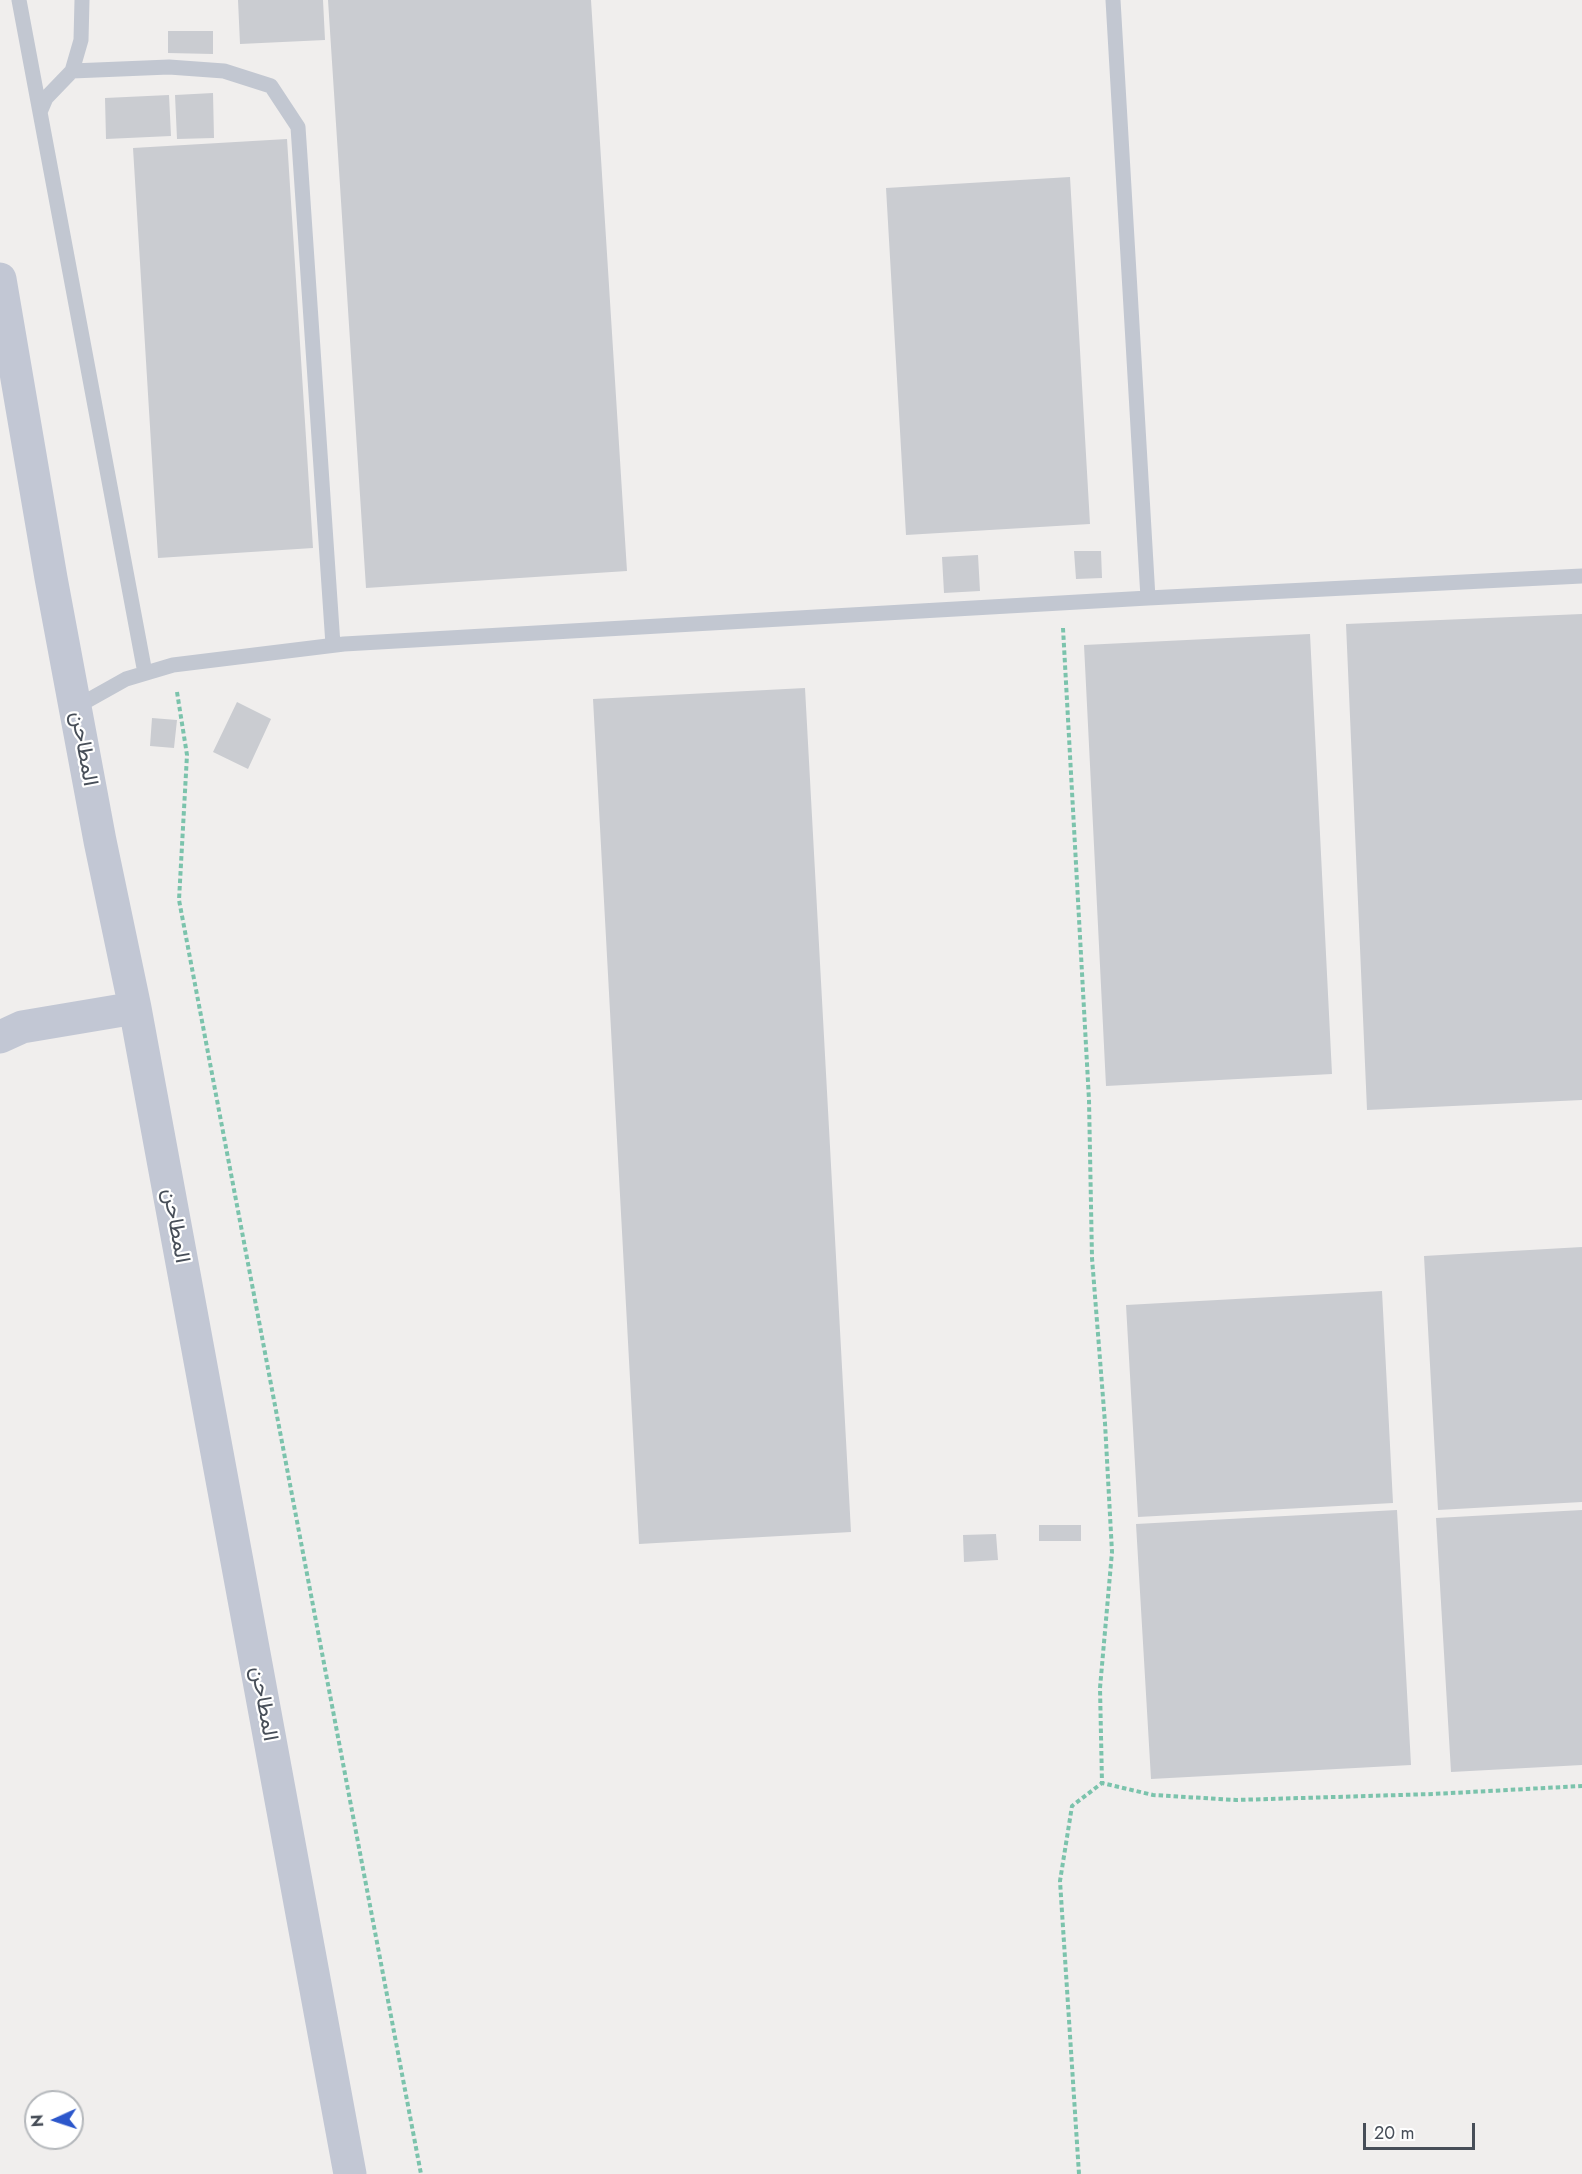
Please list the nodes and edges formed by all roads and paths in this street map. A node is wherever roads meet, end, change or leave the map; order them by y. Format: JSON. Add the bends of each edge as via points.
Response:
{"nodes":[{"id":1,"x":19,"y":0,"type":"edge"},
{"id":2,"x":82,"y":0,"type":"edge"},
{"id":3,"x":1113,"y":0,"type":"edge"},
{"id":4,"x":72,"y":71,"type":"junction"},
{"id":5,"x":40,"y":112,"type":"junction"},
{"id":6,"x":0,"y":279,"type":"edge"},
{"id":7,"x":1582,"y":576,"type":"edge"},
{"id":8,"x":1148,"y":598,"type":"junction"},
{"id":9,"x":1061,"y":603,"type":"junction"},
{"id":10,"x":333,"y":645,"type":"junction"},
{"id":11,"x":172,"y":665,"type":"junction"},
{"id":12,"x":145,"y":673,"type":"junction"},
{"id":13,"x":76,"y":707,"type":"junction"},
{"id":14,"x":135,"y":1008,"type":"junction"},
{"id":15,"x":0,"y":1037,"type":"edge"},
{"id":16,"x":1102,"y":1783,"type":"junction"},
{"id":17,"x":1582,"y":1786,"type":"edge"},
{"id":18,"x":350,"y":2174,"type":"edge"},
{"id":19,"x":421,"y":2174,"type":"edge"},
{"id":20,"x":1079,"y":2174,"type":"edge"}],
"edges":[{"from":1,"to":5,"type":"lane"},
{"from":2,"to":4,"type":"lane","via":[[81,40]]},
{"from":3,"to":8,"type":"lane"},
{"from":4,"to":5,"type":"lane","via":[[46,98]]},
{"from":4,"to":10,"type":"lane","via":[[169,67],[224,71],[271,86],[298,127]]},
{"from":5,"to":12,"type":"lane"},
{"from":6,"to":13,"type":"main road","name":"المطاحن"},
{"from":7,"to":8,"type":"lane"},
{"from":8,"to":9,"type":"lane"},
{"from":9,"to":10,"type":"lane"},
{"from":9,"to":16,"type":"path","via":[[1089,1100],[1092,1257],[1112,1552],[1100,1688]]},
{"from":10,"to":11,"type":"lane"},
{"from":11,"to":12,"type":"lane"},
{"from":11,"to":19,"type":"path","via":[[187,755],[179,900]]},
{"from":12,"to":13,"type":"lane","via":[[126,679]]},
{"from":13,"to":14,"type":"main road","name":"المطاحن"},
{"from":14,"to":15,"type":"main road","via":[[22,1027]]},
{"from":14,"to":18,"type":"main road","name":"المطاحن"},
{"from":16,"to":17,"type":"path","via":[[1153,1796],[1236,1800]]},
{"from":16,"to":20,"type":"path","via":[[1072,1806],[1060,1881]]}]}
